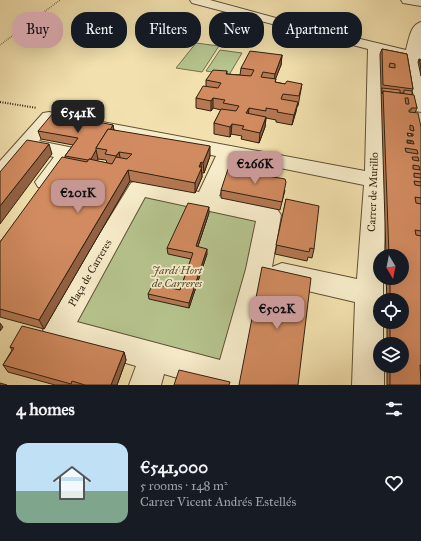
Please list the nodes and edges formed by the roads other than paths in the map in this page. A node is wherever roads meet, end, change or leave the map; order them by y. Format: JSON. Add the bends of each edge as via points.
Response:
{"nodes":[{"id":1,"x":197,"y":0,"type":"edge"},
{"id":2,"x":407,"y":0,"type":"edge"},
{"id":3,"x":421,"y":2,"type":"edge"},
{"id":4,"x":420,"y":28,"type":"edge"},
{"id":5,"x":375,"y":48,"type":"junction"},
{"id":6,"x":417,"y":57,"type":"edge"},
{"id":7,"x":421,"y":103,"type":"edge"},
{"id":8,"x":25,"y":145,"type":"junction"},
{"id":9,"x":228,"y":151,"type":"junction"},
{"id":10,"x":0,"y":174,"type":"edge"},
{"id":11,"x":375,"y":180,"type":"junction"},
{"id":12,"x":36,"y":196,"type":"edge"},
{"id":13,"x":206,"y":202,"type":"junction"},
{"id":14,"x":259,"y":269,"type":"junction"},
{"id":15,"x":369,"y":293,"type":"junction"},
{"id":16,"x":150,"y":371,"type":"edge"},
{"id":17,"x":368,"y":385,"type":"edge"}],
"edges":[{"from":1,"to":5,"type":"street"},
{"from":2,"to":3,"type":"street"},
{"from":4,"to":6,"type":"street"},
{"from":5,"to":6,"type":"street"},
{"from":5,"to":11,"type":"street","name":"Carrer de Murillo"},
{"from":6,"to":7,"type":"street"},
{"from":8,"to":9,"type":"street","via":[[49,117]]},
{"from":8,"to":10,"type":"street"},
{"from":8,"to":12,"type":"street","via":[[67,153]]},
{"from":9,"to":11,"type":"street"},
{"from":9,"to":13,"type":"street"},
{"from":11,"to":15,"type":"street","name":"Carrer de Murillo"},
{"from":13,"to":14,"type":"street","name":"Plaça de Carreres","via":[[269,215]]},
{"from":13,"to":16,"type":"street","name":"Plaça de Carreres","via":[[139,188],[57,330]]},
{"from":14,"to":15,"type":"street"},
{"from":14,"to":16,"type":"street","name":"Plaça de Carreres","via":[[231,378]]},
{"from":15,"to":17,"type":"street","name":"Carrer de Murillo"}]}
